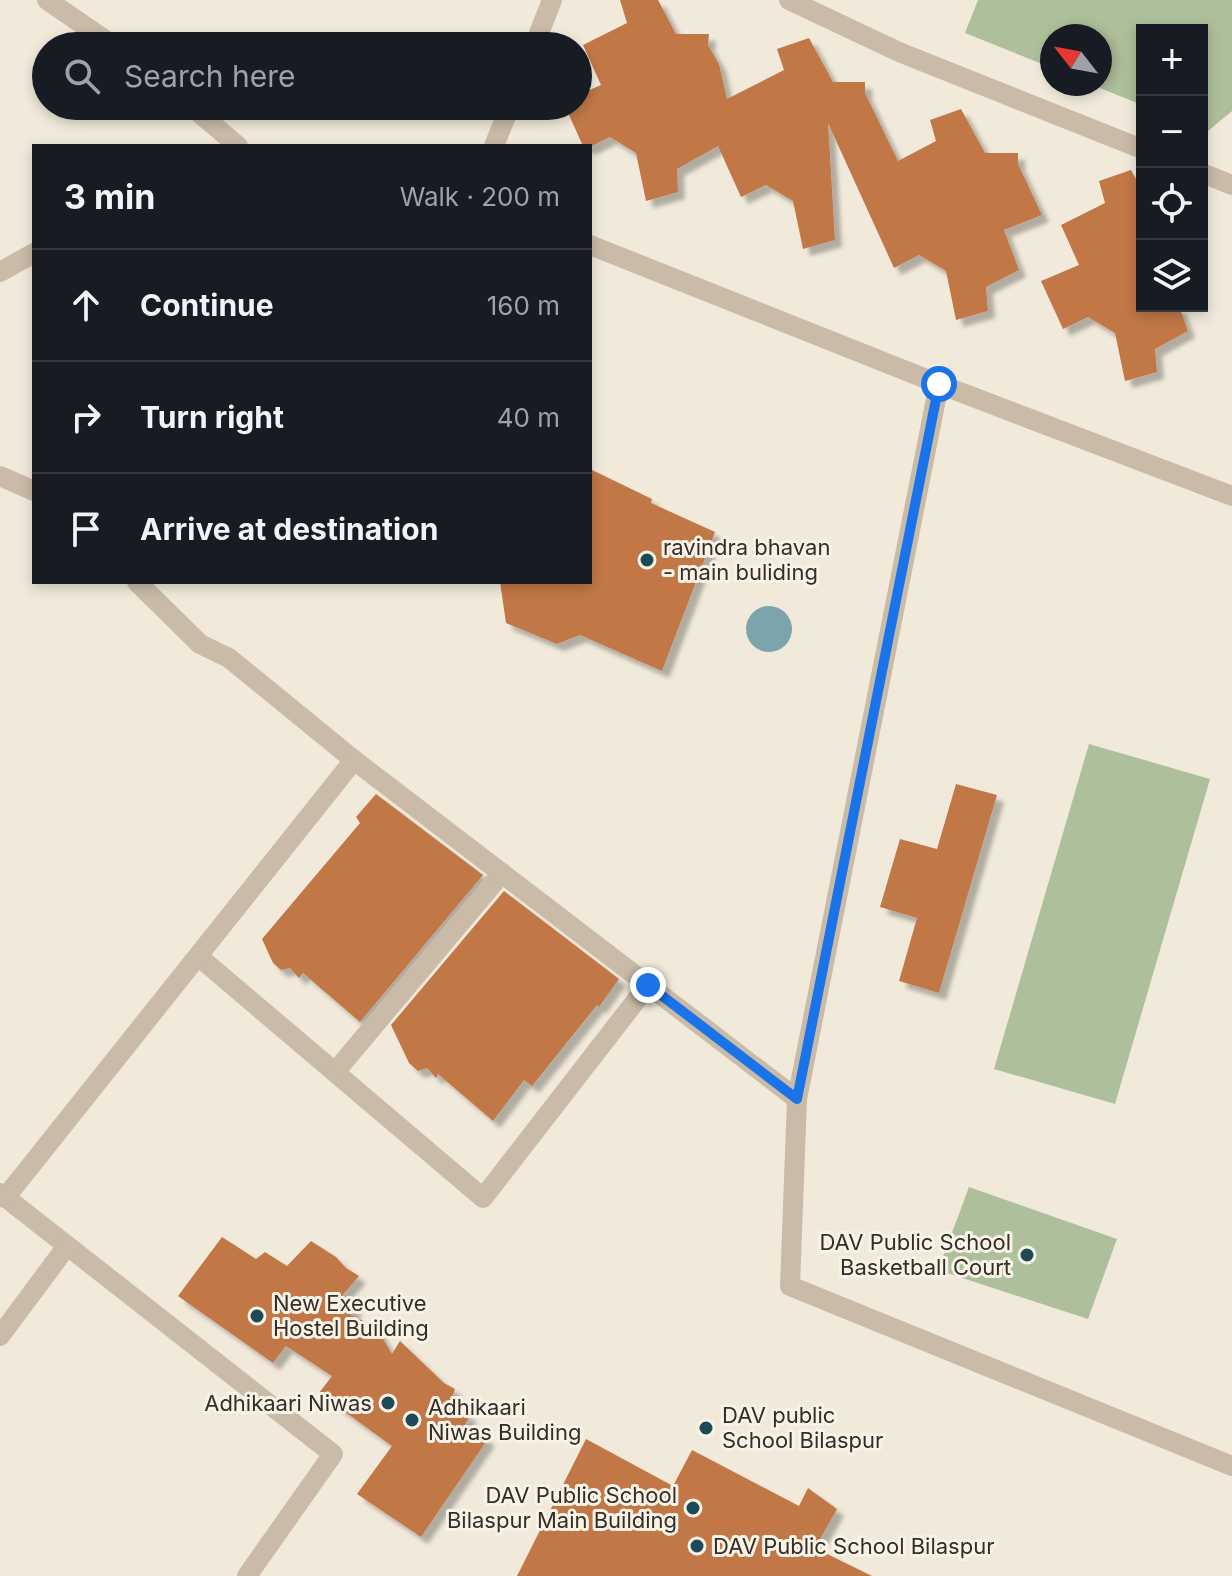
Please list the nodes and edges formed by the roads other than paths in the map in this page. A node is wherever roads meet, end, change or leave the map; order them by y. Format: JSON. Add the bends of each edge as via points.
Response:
{"nodes":[{"id":1,"x":47,"y":0,"type":"edge"},
{"id":2,"x":552,"y":0,"type":"edge"},
{"id":3,"x":789,"y":0,"type":"edge"},
{"id":4,"x":94,"y":32,"type":"edge"},
{"id":5,"x":539,"y":32,"type":"edge"},
{"id":6,"x":207,"y":120,"type":"edge"},
{"id":7,"x":504,"y":120,"type":"edge"},
{"id":8,"x":236,"y":144,"type":"edge"},
{"id":9,"x":495,"y":144,"type":"edge"},
{"id":10,"x":1136,"y":147,"type":"edge"},
{"id":11,"x":1208,"y":175,"type":"edge"},
{"id":12,"x":1232,"y":185,"type":"edge"},
{"id":13,"x":592,"y":246,"type":"edge"},
{"id":14,"x":32,"y":254,"type":"edge"},
{"id":15,"x":0,"y":272,"type":"edge"},
{"id":16,"x":939,"y":384,"type":"junction"},
{"id":17,"x":0,"y":476,"type":"edge"},
{"id":18,"x":32,"y":490,"type":"edge"},
{"id":19,"x":1232,"y":496,"type":"edge"},
{"id":20,"x":139,"y":584,"type":"edge"},
{"id":21,"x":354,"y":760,"type":"junction"},
{"id":22,"x":502,"y":873,"type":"junction"},
{"id":23,"x":198,"y":956,"type":"junction"},
{"id":24,"x":648,"y":985,"type":"junction"},
{"id":25,"x":335,"y":1072,"type":"junction"},
{"id":26,"x":797,"y":1099,"type":"junction"},
{"id":27,"x":3,"y":1196,"type":"edge"},
{"id":28,"x":67,"y":1246,"type":"junction"},
{"id":29,"x":0,"y":1336,"type":"edge"},
{"id":30,"x":1232,"y":1466,"type":"edge"},
{"id":31,"x":247,"y":1576,"type":"edge"}],
"edges":[{"from":1,"to":4,"type":"street"},
{"from":2,"to":5,"type":"street"},
{"from":3,"to":10,"type":"street","via":[[899,52]]},
{"from":6,"to":8,"type":"street"},
{"from":7,"to":9,"type":"street"},
{"from":11,"to":12,"type":"street"},
{"from":13,"to":16,"type":"street"},
{"from":14,"to":15,"type":"street"},
{"from":16,"to":19,"type":"street"},
{"from":16,"to":26,"type":"street"},
{"from":17,"to":18,"type":"street"},
{"from":20,"to":21,"type":"street","via":[[200,644],[229,658]]},
{"from":21,"to":22,"type":"street"},
{"from":21,"to":23,"type":"street"},
{"from":22,"to":24,"type":"street"},
{"from":22,"to":25,"type":"street"},
{"from":23,"to":25,"type":"street"},
{"from":23,"to":27,"type":"street"},
{"from":24,"to":25,"type":"street","via":[[483,1198]]},
{"from":24,"to":26,"type":"street"},
{"from":26,"to":30,"type":"street","via":[[790,1286]]},
{"from":27,"to":28,"type":"street"},
{"from":28,"to":29,"type":"street"},
{"from":28,"to":31,"type":"street","via":[[333,1454]]}]}
